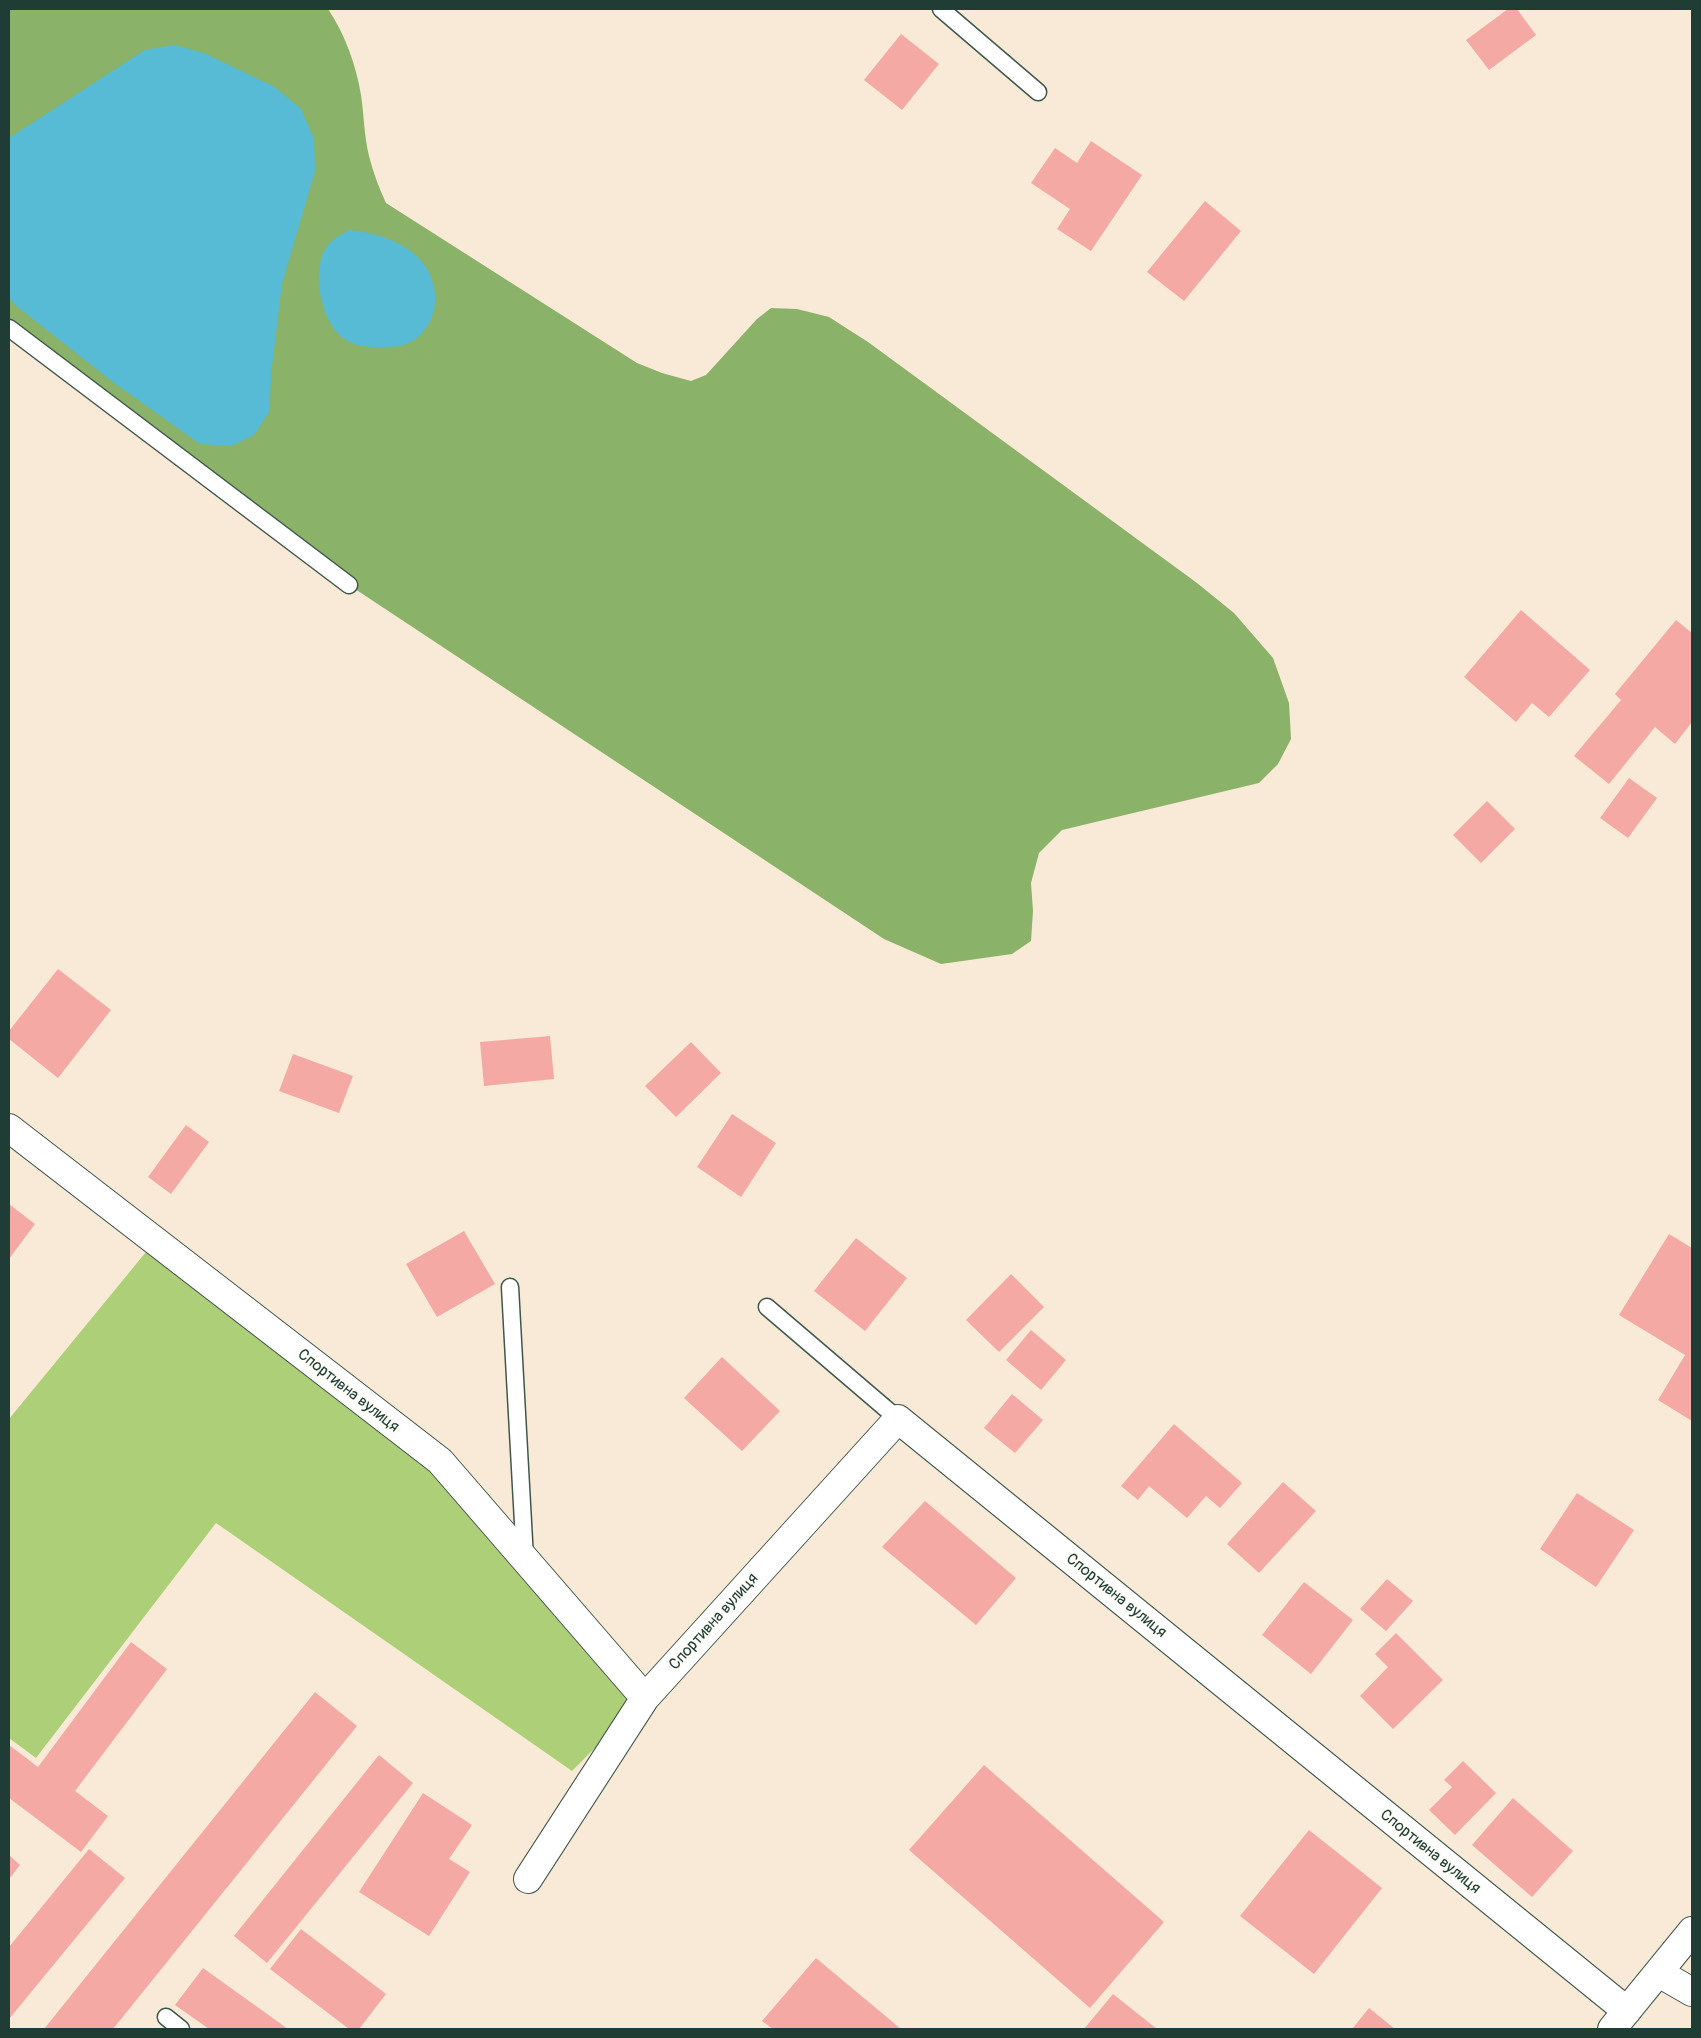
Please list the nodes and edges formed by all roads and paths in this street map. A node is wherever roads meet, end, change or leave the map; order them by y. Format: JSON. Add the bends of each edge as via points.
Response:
{"nodes":[{"id":1,"x":941,"y":9,"type":"edge"},
{"id":2,"x":1038,"y":92,"type":"dead end"},
{"id":3,"x":9,"y":328,"type":"edge"},
{"id":4,"x":349,"y":585,"type":"dead end"},
{"id":5,"x":9,"y":1128,"type":"edge"},
{"id":6,"x":510,"y":1287,"type":"dead end"},
{"id":7,"x":767,"y":1307,"type":"dead end"},
{"id":8,"x":898,"y":1419,"type":"junction"},
{"id":9,"x":525,"y":1561,"type":"junction"},
{"id":10,"x":645,"y":1698,"type":"junction"},
{"id":11,"x":528,"y":1879,"type":"dead end"},
{"id":12,"x":1692,"y":1930,"type":"edge"},
{"id":13,"x":1659,"y":1973,"type":"junction"},
{"id":14,"x":1692,"y":1992,"type":"edge"},
{"id":15,"x":166,"y":2018,"type":"dead end"},
{"id":16,"x":1619,"y":2020,"type":"edge"},
{"id":17,"x":181,"y":2029,"type":"edge"}],
"edges":[{"from":1,"to":2,"type":"lane"},
{"from":3,"to":4,"type":"lane"},
{"from":5,"to":9,"type":"street","name":"Спортивна вулиця","via":[[440,1461]]},
{"from":6,"to":9,"type":"lane"},
{"from":7,"to":8,"type":"lane"},
{"from":8,"to":10,"type":"street","name":"Спортивна вулиця"},
{"from":8,"to":16,"type":"street","name":"Спортивна вулиця"},
{"from":9,"to":10,"type":"street","name":"Спортивна вулиця"},
{"from":10,"to":11,"type":"street","name":"Спортивна вулиця"},
{"from":12,"to":13,"type":"street"},
{"from":13,"to":14,"type":"street"},
{"from":13,"to":16,"type":"street"},
{"from":15,"to":17,"type":"lane"}]}
